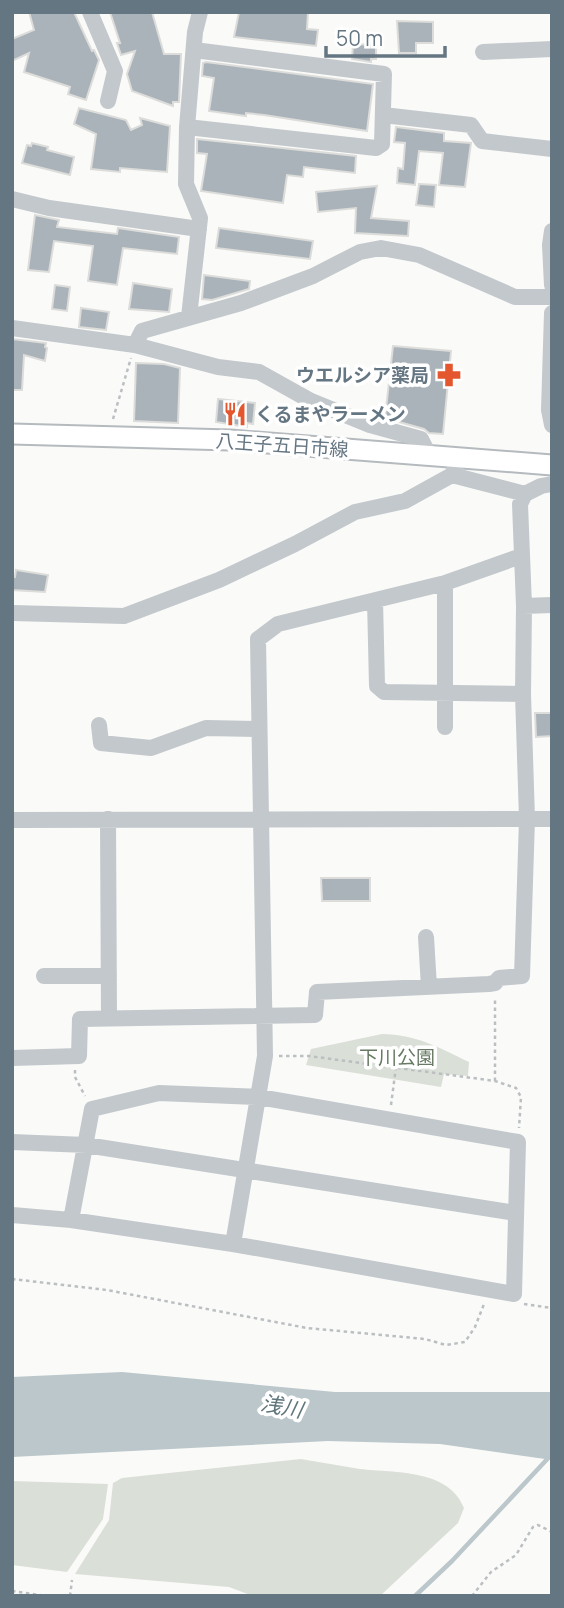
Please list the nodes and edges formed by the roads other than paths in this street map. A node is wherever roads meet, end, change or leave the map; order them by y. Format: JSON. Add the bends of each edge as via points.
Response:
{"nodes":[{"id":1,"x":90,"y":12,"type":"edge"},
{"id":2,"x":200,"y":12,"type":"edge"},
{"id":3,"x":552,"y":49,"type":"edge"},
{"id":4,"x":194,"y":50,"type":"junction"},
{"id":5,"x":487,"y":55,"type":"dead end"},
{"id":6,"x":108,"y":101,"type":"dead end"},
{"id":7,"x":383,"y":115,"type":"junction"},
{"id":8,"x":187,"y":127,"type":"junction"},
{"id":9,"x":552,"y":149,"type":"edge"},
{"id":10,"x":12,"y":198,"type":"edge"},
{"id":11,"x":199,"y":229,"type":"junction"},
{"id":12,"x":552,"y":230,"type":"edge"},
{"id":13,"x":552,"y":285,"type":"edge"},
{"id":14,"x":552,"y":297,"type":"edge"},
{"id":15,"x":552,"y":313,"type":"edge"},
{"id":16,"x":189,"y":317,"type":"junction"},
{"id":17,"x":12,"y":328,"type":"edge"},
{"id":18,"x":135,"y":345,"type":"junction"},
{"id":19,"x":552,"y":425,"type":"edge"},
{"id":20,"x":12,"y":434,"type":"edge"},
{"id":21,"x":429,"y":455,"type":"junction"},
{"id":22,"x":552,"y":465,"type":"edge"},
{"id":23,"x":456,"y":466,"type":"junction"},
{"id":24,"x":552,"y":484,"type":"edge"},
{"id":25,"x":525,"y":494,"type":"junction"},
{"id":26,"x":521,"y":555,"type":"junction"},
{"id":27,"x":444,"y":583,"type":"junction"},
{"id":28,"x":375,"y":600,"type":"junction"},
{"id":29,"x":552,"y":605,"type":"edge"},
{"id":30,"x":524,"y":606,"type":"junction"},
{"id":31,"x":12,"y":613,"type":"edge"},
{"id":32,"x":446,"y":692,"type":"junction"},
{"id":33,"x":523,"y":694,"type":"junction"},
{"id":34,"x":99,"y":725,"type":"dead end"},
{"id":35,"x":445,"y":727,"type":"dead end"},
{"id":36,"x":259,"y":729,"type":"junction"},
{"id":37,"x":260,"y":818,"type":"junction"},
{"id":38,"x":527,"y":819,"type":"junction"},
{"id":39,"x":552,"y":819,"type":"edge"},
{"id":40,"x":12,"y":820,"type":"edge"},
{"id":41,"x":108,"y":820,"type":"junction"},
{"id":42,"x":426,"y":937,"type":"dead end"},
{"id":43,"x":44,"y":976,"type":"dead end"},
{"id":44,"x":109,"y":976,"type":"junction"},
{"id":45,"x":429,"y":987,"type":"junction"},
{"id":46,"x":264,"y":1016,"type":"junction"},
{"id":47,"x":109,"y":1018,"type":"junction"},
{"id":48,"x":12,"y":1058,"type":"edge"},
{"id":49,"x":259,"y":1097,"type":"junction"},
{"id":50,"x":12,"y":1142,"type":"edge"},
{"id":51,"x":86,"y":1145,"type":"junction"},
{"id":52,"x":246,"y":1169,"type":"junction"},
{"id":53,"x":516,"y":1213,"type":"junction"},
{"id":54,"x":12,"y":1215,"type":"edge"},
{"id":55,"x":71,"y":1220,"type":"junction"},
{"id":56,"x":233,"y":1244,"type":"junction"}],
"edges":[{"from":1,"to":6,"type":"street","via":[[115,71]]},
{"from":2,"to":4,"type":"street"},
{"from":3,"to":5,"type":"street"},
{"from":4,"to":7,"type":"street","via":[[384,74]]},
{"from":4,"to":8,"type":"street"},
{"from":7,"to":8,"type":"street","via":[[382,144],[376,148]]},
{"from":7,"to":9,"type":"street","via":[[471,125],[482,141]]},
{"from":8,"to":11,"type":"street","via":[[186,184],[200,218]]},
{"from":10,"to":11,"type":"street","via":[[49,208]]},
{"from":11,"to":16,"type":"street"},
{"from":12,"to":13,"type":"street"},
{"from":14,"to":16,"type":"street","via":[[515,297],[419,255],[381,248],[360,251],[313,276],[242,303]]},
{"from":15,"to":19,"type":"street"},
{"from":16,"to":18,"type":"street","via":[[142,331]]},
{"from":17,"to":18,"type":"street"},
{"from":18,"to":21,"type":"street","via":[[218,367],[259,372],[311,401],[421,439]]},
{"from":20,"to":21,"type":"main road","name":"八王子五日市線","via":[[230,440]]},
{"from":21,"to":23,"type":"main road","name":"八王子五日市線"},
{"from":22,"to":23,"type":"main road","name":"八王子五日市線"},
{"from":23,"to":25,"type":"street"},
{"from":23,"to":31,"type":"street","via":[[405,501],[355,512],[219,580],[124,616]]},
{"from":24,"to":25,"type":"street"},
{"from":25,"to":26,"type":"street","via":[[520,504]]},
{"from":26,"to":27,"type":"street"},
{"from":26,"to":30,"type":"street"},
{"from":27,"to":28,"type":"street"},
{"from":27,"to":32,"type":"street"},
{"from":28,"to":32,"type":"street","via":[[377,686],[384,692]]},
{"from":28,"to":36,"type":"street","via":[[278,624],[258,639]]},
{"from":29,"to":30,"type":"street"},
{"from":30,"to":33,"type":"street"},
{"from":32,"to":33,"type":"street"},
{"from":32,"to":35,"type":"street"},
{"from":33,"to":38,"type":"street"},
{"from":34,"to":36,"type":"street","via":[[101,743],[151,748],[206,728]]},
{"from":36,"to":37,"type":"street"},
{"from":37,"to":38,"type":"street"},
{"from":37,"to":41,"type":"street"},
{"from":37,"to":46,"type":"street"},
{"from":38,"to":39,"type":"street"},
{"from":38,"to":45,"type":"street","via":[[522,976],[499,978],[495,983]]},
{"from":40,"to":41,"type":"street"},
{"from":41,"to":44,"type":"street"},
{"from":42,"to":45,"type":"street"},
{"from":43,"to":44,"type":"street"},
{"from":44,"to":47,"type":"street"},
{"from":45,"to":46,"type":"street","via":[[317,992],[315,1015]]},
{"from":46,"to":47,"type":"street"},
{"from":46,"to":49,"type":"street"},
{"from":47,"to":48,"type":"street","via":[[80,1019],[79,1056]]},
{"from":49,"to":51,"type":"street","via":[[159,1093],[92,1109]]},
{"from":49,"to":52,"type":"street"},
{"from":49,"to":53,"type":"street","via":[[519,1142]]},
{"from":50,"to":51,"type":"street"},
{"from":51,"to":52,"type":"street"},
{"from":51,"to":55,"type":"street"},
{"from":52,"to":53,"type":"street"},
{"from":52,"to":56,"type":"street"},
{"from":53,"to":56,"type":"street","via":[[514,1294]]},
{"from":54,"to":55,"type":"street"},
{"from":55,"to":56,"type":"street"}]}
